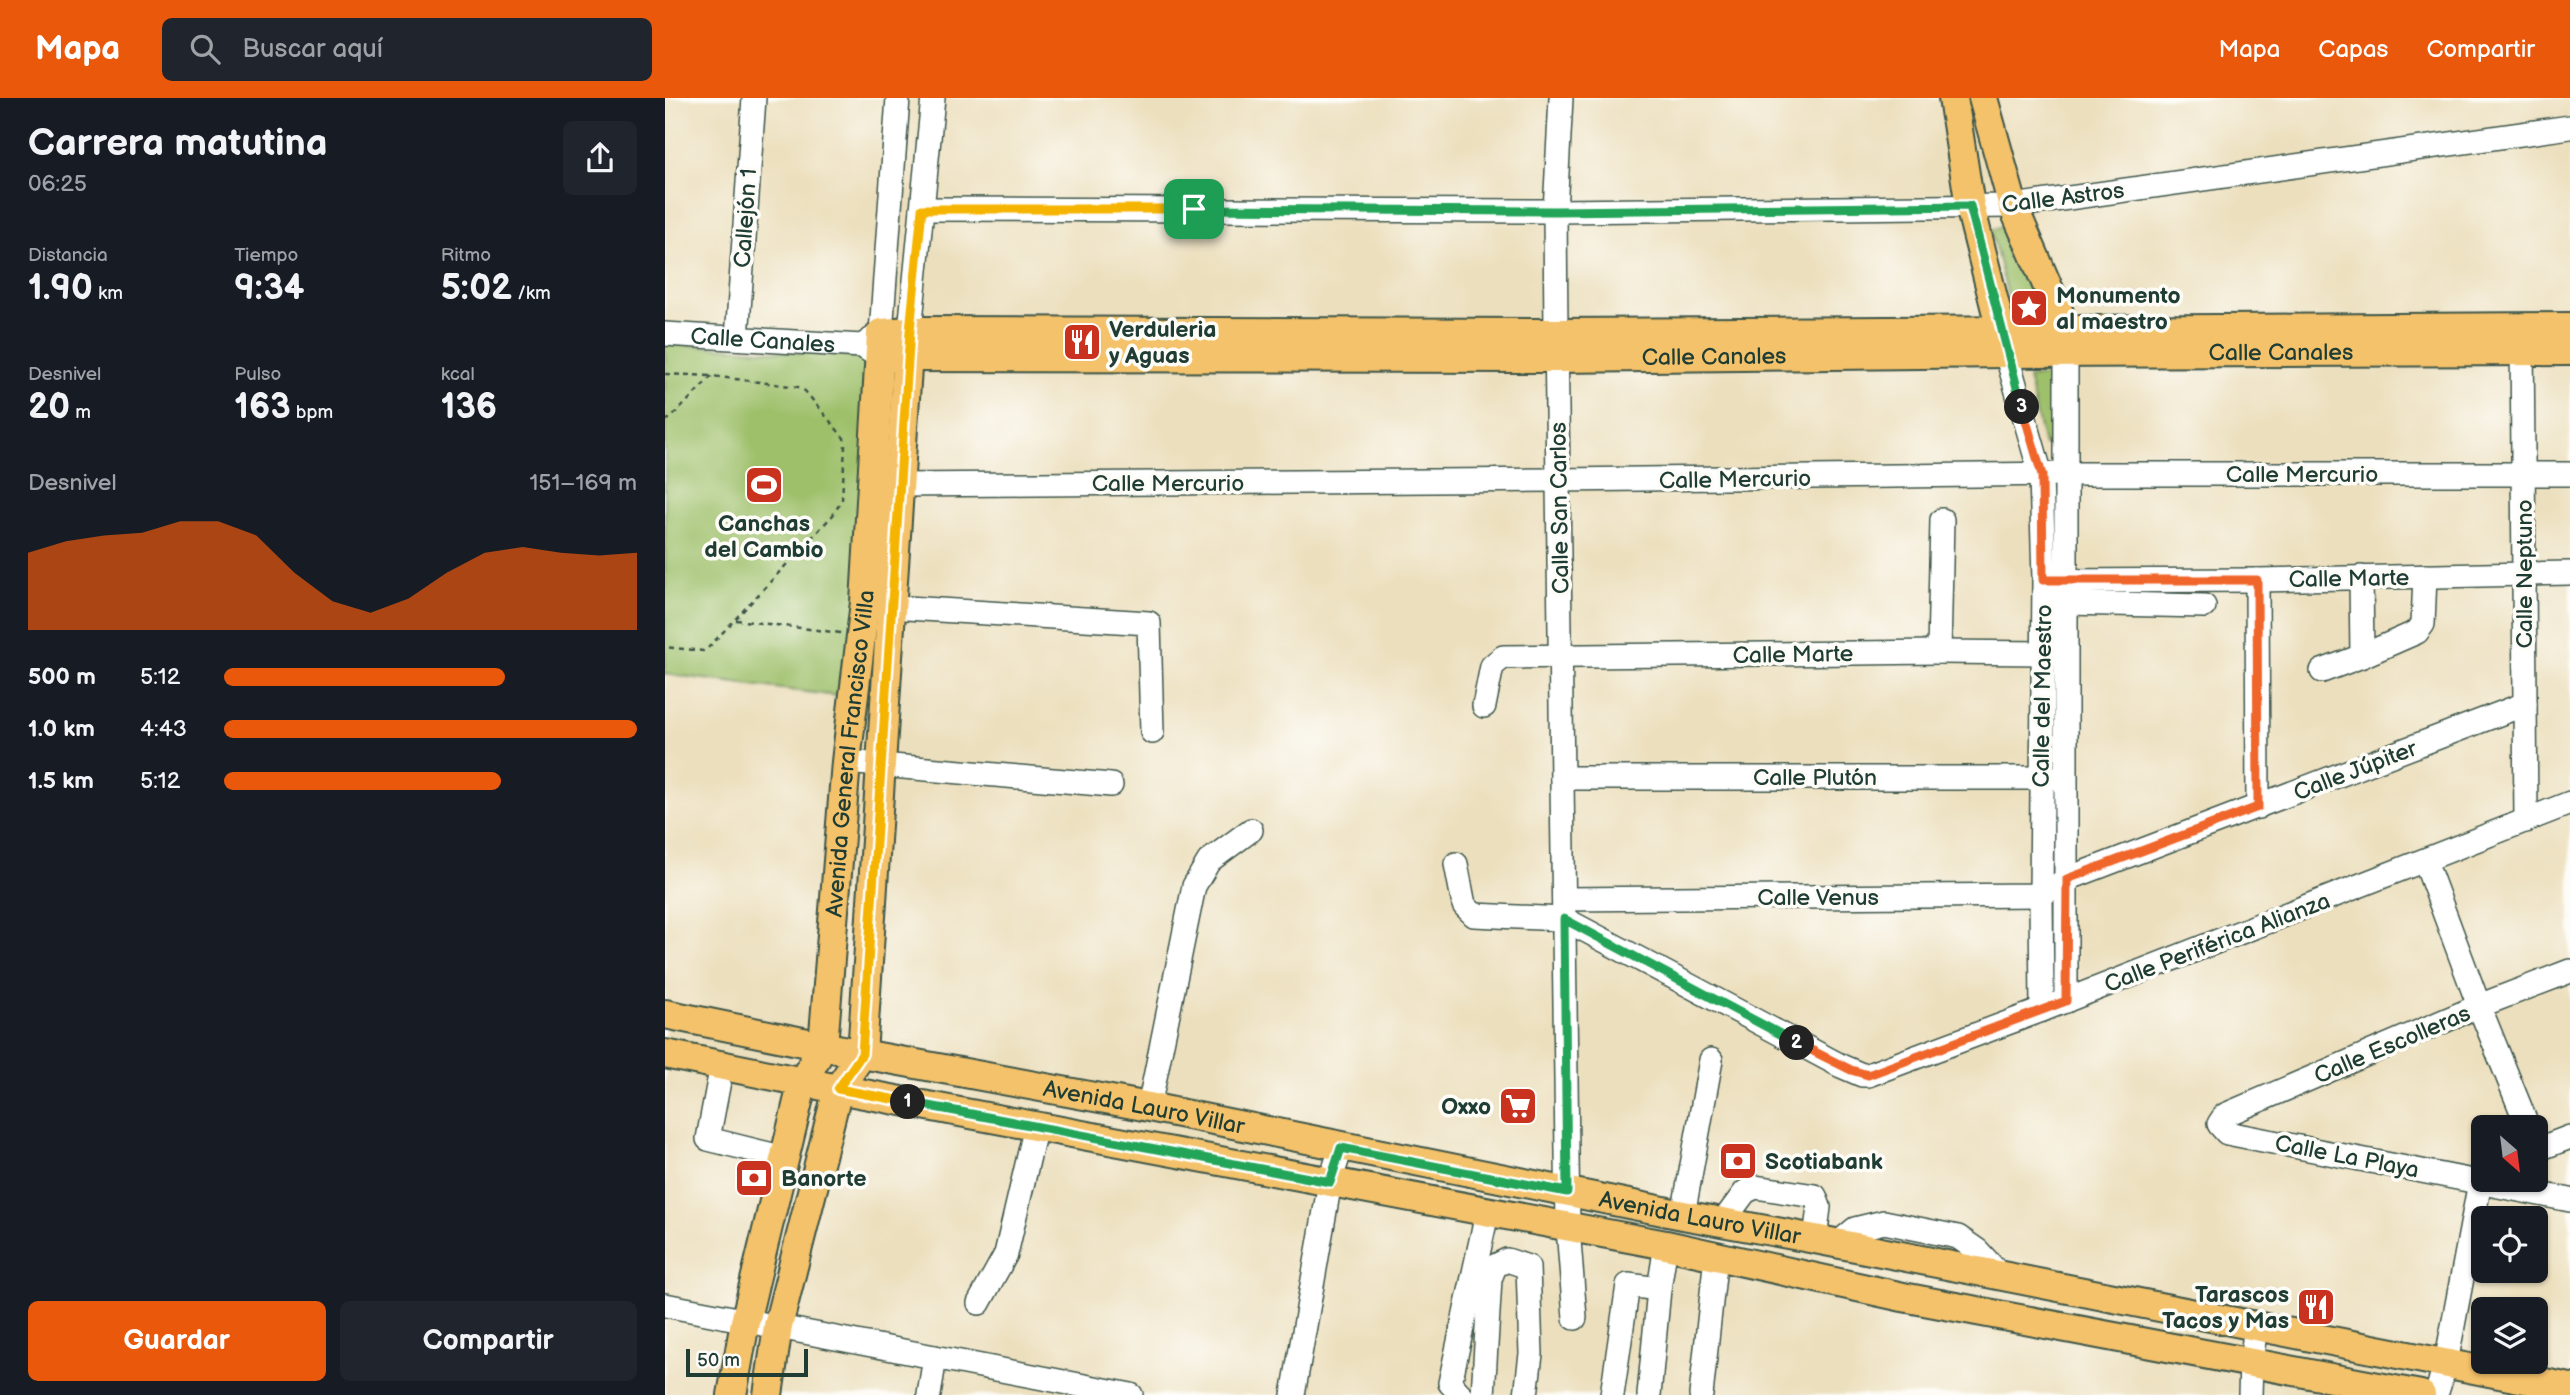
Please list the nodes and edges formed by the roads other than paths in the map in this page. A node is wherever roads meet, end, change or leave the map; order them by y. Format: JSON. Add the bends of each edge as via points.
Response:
{"nodes":[{"id":1,"x":754,"y":98,"type":"edge"},
{"id":2,"x":898,"y":98,"type":"edge"},
{"id":3,"x":933,"y":98,"type":"edge"},
{"id":4,"x":1561,"y":98,"type":"edge"},
{"id":5,"x":1953,"y":98,"type":"edge"},
{"id":6,"x":1983,"y":98,"type":"edge"},
{"id":7,"x":2570,"y":127,"type":"edge"},
{"id":8,"x":1970,"y":206,"type":"junction"},
{"id":9,"x":2013,"y":206,"type":"junction"},
{"id":10,"x":922,"y":209,"type":"junction"},
{"id":11,"x":1555,"y":211,"type":"junction"},
{"id":12,"x":2570,"y":327,"type":"edge"},
{"id":13,"x":665,"y":334,"type":"edge"},
{"id":14,"x":737,"y":338,"type":"junction"},
{"id":15,"x":2522,"y":339,"type":"junction"},
{"id":16,"x":2066,"y":340,"type":"junction"},
{"id":17,"x":2004,"y":342,"type":"junction"},
{"id":18,"x":888,"y":345,"type":"junction"},
{"id":19,"x":1557,"y":345,"type":"junction"},
{"id":20,"x":2570,"y":351,"type":"edge"},
{"id":21,"x":2065,"y":474,"type":"junction"},
{"id":22,"x":2523,"y":474,"type":"junction"},
{"id":23,"x":2570,"y":474,"type":"edge"},
{"id":24,"x":2042,"y":475,"type":"junction"},
{"id":25,"x":1559,"y":480,"type":"junction"},
{"id":26,"x":899,"y":485,"type":"junction"},
{"id":27,"x":1942,"y":520,"type":"dead end"},
{"id":28,"x":2524,"y":572,"type":"junction"},
{"id":29,"x":2570,"y":573,"type":"edge"},
{"id":30,"x":2425,"y":576,"type":"junction"},
{"id":31,"x":2361,"y":577,"type":"junction"},
{"id":32,"x":2257,"y":580,"type":"junction"},
{"id":33,"x":2058,"y":588,"type":"junction"},
{"id":34,"x":878,"y":604,"type":"junction"},
{"id":35,"x":2204,"y":607,"type":"dead end"},
{"id":36,"x":2042,"y":651,"type":"junction"},
{"id":37,"x":1939,"y":652,"type":"junction"},
{"id":38,"x":2066,"y":654,"type":"junction"},
{"id":39,"x":2362,"y":656,"type":"junction"},
{"id":40,"x":1561,"y":657,"type":"junction"},
{"id":41,"x":2322,"y":671,"type":"dead end"},
{"id":42,"x":2525,"y":705,"type":"junction"},
{"id":43,"x":1484,"y":706,"type":"dead end"},
{"id":44,"x":1152,"y":732,"type":"dead end"},
{"id":45,"x":846,"y":762,"type":"junction"},
{"id":46,"x":881,"y":764,"type":"junction"},
{"id":47,"x":2041,"y":777,"type":"junction"},
{"id":48,"x":1562,"y":778,"type":"junction"},
{"id":49,"x":2067,"y":780,"type":"junction"},
{"id":50,"x":1111,"y":785,"type":"dead end"},
{"id":51,"x":2570,"y":803,"type":"edge"},
{"id":52,"x":2258,"y":807,"type":"junction"},
{"id":53,"x":2526,"y":821,"type":"junction"},
{"id":54,"x":1251,"y":830,"type":"dead end"},
{"id":55,"x":2425,"y":861,"type":"junction"},
{"id":56,"x":1456,"y":864,"type":"dead end"},
{"id":57,"x":2067,"y":879,"type":"junction"},
{"id":58,"x":2041,"y":895,"type":"junction"},
{"id":59,"x":1564,"y":909,"type":"junction"},
{"id":60,"x":2570,"y":971,"type":"edge"},
{"id":61,"x":2066,"y":1001,"type":"junction"},
{"id":62,"x":2479,"y":1006,"type":"junction"},
{"id":63,"x":2042,"y":1010,"type":"junction"},
{"id":64,"x":665,"y":1014,"type":"edge"},
{"id":65,"x":823,"y":1046,"type":"junction"},
{"id":66,"x":665,"y":1054,"type":"edge"},
{"id":67,"x":862,"y":1054,"type":"junction"},
{"id":68,"x":1711,"y":1060,"type":"dead end"},
{"id":69,"x":722,"y":1065,"type":"junction"},
{"id":70,"x":803,"y":1081,"type":"junction"},
{"id":71,"x":838,"y":1089,"type":"junction"},
{"id":72,"x":1149,"y":1107,"type":"junction"},
{"id":73,"x":2523,"y":1115,"type":"edge"},
{"id":74,"x":2218,"y":1124,"type":"joint"},
{"id":75,"x":1036,"y":1126,"type":"junction"},
{"id":76,"x":2570,"y":1137,"type":"edge"},
{"id":77,"x":2548,"y":1145,"type":"edge"},
{"id":78,"x":1341,"y":1148,"type":"junction"},
{"id":79,"x":785,"y":1158,"type":"junction"},
{"id":80,"x":2471,"y":1178,"type":"edge"},
{"id":81,"x":1330,"y":1182,"type":"junction"},
{"id":82,"x":1567,"y":1192,"type":"junction"},
{"id":83,"x":2480,"y":1192,"type":"edge"},
{"id":84,"x":2535,"y":1192,"type":"edge"},
{"id":85,"x":2570,"y":1200,"type":"edge"},
{"id":86,"x":1487,"y":1213,"type":"junction"},
{"id":87,"x":1683,"y":1216,"type":"junction"},
{"id":88,"x":1722,"y":1223,"type":"junction"},
{"id":89,"x":1568,"y":1228,"type":"junction"},
{"id":90,"x":1826,"y":1242,"type":"junction"},
{"id":91,"x":1666,"y":1245,"type":"junction"},
{"id":92,"x":1716,"y":1256,"type":"junction"},
{"id":93,"x":1913,"y":1258,"type":"junction"},
{"id":94,"x":2002,"y":1277,"type":"junction"},
{"id":95,"x":1659,"y":1289,"type":"junction"},
{"id":96,"x":1903,"y":1297,"type":"junction"},
{"id":97,"x":979,"y":1303,"type":"dead end"},
{"id":98,"x":665,"y":1305,"type":"edge"},
{"id":99,"x":1575,"y":1318,"type":"dead end"},
{"id":100,"x":745,"y":1322,"type":"junction"},
{"id":101,"x":778,"y":1326,"type":"junction"},
{"id":102,"x":2256,"y":1326,"type":"junction"},
{"id":103,"x":935,"y":1357,"type":"junction"},
{"id":104,"x":2251,"y":1362,"type":"junction"},
{"id":105,"x":2446,"y":1363,"type":"junction"},
{"id":106,"x":2570,"y":1388,"type":"edge"},
{"id":107,"x":1098,"y":1392,"type":"edge"},
{"id":108,"x":732,"y":1395,"type":"edge"},
{"id":109,"x":768,"y":1395,"type":"edge"},
{"id":110,"x":929,"y":1395,"type":"edge"},
{"id":111,"x":1131,"y":1395,"type":"edge"},
{"id":112,"x":1293,"y":1395,"type":"edge"},
{"id":113,"x":1461,"y":1395,"type":"edge"},
{"id":114,"x":1483,"y":1395,"type":"edge"},
{"id":115,"x":1526,"y":1395,"type":"edge"},
{"id":116,"x":1612,"y":1395,"type":"edge"},
{"id":117,"x":1649,"y":1395,"type":"edge"},
{"id":118,"x":1701,"y":1395,"type":"edge"},
{"id":119,"x":2250,"y":1395,"type":"edge"},
{"id":120,"x":2421,"y":1395,"type":"edge"},
{"id":121,"x":2436,"y":1395,"type":"edge"}],
"edges":[{"from":1,"to":14,"type":"street","name":"Callejón 1"},
{"from":2,"to":18,"type":"street","name":"Avenida General Francisco Villa"},
{"from":3,"to":10,"type":"street","name":"Avenida General Francisco Villa"},
{"from":4,"to":11,"type":"street","name":"Calle San Carlos"},
{"from":5,"to":8,"type":"main road","name":"Calle del Maestro"},
{"from":6,"to":9,"type":"main road","name":"Calle del Maestro"},
{"from":7,"to":9,"type":"street","name":"Calle Astros"},
{"from":8,"to":9,"type":"street","name":"Calle Astros"},
{"from":8,"to":11,"type":"street","name":"Calle Astros"},
{"from":8,"to":17,"type":"main road","name":"Calle del Maestro"},
{"from":9,"to":16,"type":"main road","name":"Calle del Maestro"},
{"from":10,"to":11,"type":"street","name":"Calle Astros"},
{"from":10,"to":18,"type":"street","name":"Avenida General Francisco Villa"},
{"from":11,"to":19,"type":"street","name":"Calle San Carlos"},
{"from":12,"to":15,"type":"main road"},
{"from":13,"to":14,"type":"street","name":"Calle Canales"},
{"from":14,"to":18,"type":"street","name":"Calle Canales"},
{"from":15,"to":16,"type":"main road","name":"Calle Canales"},
{"from":15,"to":20,"type":"main road","name":"Calle Canales"},
{"from":15,"to":22,"type":"street","name":"Calle Neptuno"},
{"from":16,"to":17,"type":"main road","name":"Calle Canales"},
{"from":16,"to":21,"type":"street","name":"Calle del Maestro"},
{"from":17,"to":19,"type":"main road","name":"Calle Canales"},
{"from":17,"to":24,"type":"street","name":"Calle del Maestro"},
{"from":18,"to":19,"type":"main road","name":"Calle Canales"},
{"from":18,"to":26,"type":"main road","name":"Avenida General Francisco Villa"},
{"from":18,"to":34,"type":"main road","name":"Avenida General Francisco Villa"},
{"from":19,"to":25,"type":"street","name":"Calle San Carlos"},
{"from":21,"to":22,"type":"street","name":"Calle Mercurio"},
{"from":21,"to":24,"type":"street","name":"Calle Mercurio"},
{"from":21,"to":33,"type":"street","name":"Calle del Maestro"},
{"from":22,"to":23,"type":"street","name":"Calle Mercurio"},
{"from":22,"to":28,"type":"street","name":"Calle Neptuno"},
{"from":24,"to":25,"type":"street","name":"Calle Mercurio"},
{"from":24,"to":33,"type":"street","name":"Calle del Maestro"},
{"from":25,"to":26,"type":"street","name":"Calle Mercurio"},
{"from":25,"to":40,"type":"street","name":"Calle San Carlos"},
{"from":26,"to":34,"type":"main road","name":"Avenida General Francisco Villa"},
{"from":27,"to":37,"type":"street"},
{"from":28,"to":29,"type":"street","name":"Calle Marte"},
{"from":28,"to":30,"type":"street","name":"Calle Marte"},
{"from":28,"to":42,"type":"street","name":"Calle Neptuno"},
{"from":30,"to":31,"type":"street","name":"Calle Marte"},
{"from":30,"to":39,"type":"street","via":[[2423,624],[2417,632]]},
{"from":31,"to":32,"type":"street","name":"Calle Marte"},
{"from":31,"to":39,"type":"street"},
{"from":32,"to":33,"type":"street","name":"Calle Marte"},
{"from":32,"to":52,"type":"street"},
{"from":33,"to":35,"type":"street"},
{"from":33,"to":36,"type":"street","name":"Calle del Maestro"},
{"from":33,"to":38,"type":"street","name":"Calle del Maestro"},
{"from":34,"to":44,"type":"street","via":[[1149,623]]},
{"from":34,"to":45,"type":"main road","name":"Avenida General Francisco Villa","via":[[861,636]]},
{"from":34,"to":46,"type":"main road","name":"Avenida General Francisco Villa"},
{"from":36,"to":37,"type":"street","name":"Calle Marte"},
{"from":36,"to":38,"type":"street","name":"Calle Marte"},
{"from":36,"to":47,"type":"street","name":"Calle del Maestro"},
{"from":37,"to":40,"type":"street","name":"Calle Marte"},
{"from":38,"to":49,"type":"street","name":"Calle del Maestro"},
{"from":39,"to":41,"type":"street"},
{"from":40,"to":43,"type":"street","via":[[1503,657],[1492,666]]},
{"from":40,"to":48,"type":"street","name":"Calle San Carlos"},
{"from":42,"to":52,"type":"street","name":"Calle Júpiter"},
{"from":42,"to":53,"type":"street","name":"Calle Neptuno"},
{"from":45,"to":46,"type":"street"},
{"from":45,"to":65,"type":"main road","name":"Avenida General Francisco Villa"},
{"from":46,"to":50,"type":"street"},
{"from":46,"to":67,"type":"main road","name":"Avenida General Francisco Villa"},
{"from":47,"to":48,"type":"street","name":"Calle Plutón"},
{"from":47,"to":49,"type":"street","name":"Calle Plutón"},
{"from":47,"to":58,"type":"street","name":"Calle del Maestro"},
{"from":48,"to":59,"type":"street","name":"Calle San Carlos"},
{"from":49,"to":57,"type":"street","name":"Calle del Maestro"},
{"from":51,"to":53,"type":"street","name":"Calle Periférica Alianza"},
{"from":52,"to":57,"type":"street","name":"Calle Júpiter"},
{"from":53,"to":55,"type":"street","name":"Calle Periférica Alianza"},
{"from":54,"to":72,"type":"street","via":[[1209,861],[1194,886]]},
{"from":55,"to":61,"type":"street","name":"Calle Periférica Alianza"},
{"from":55,"to":62,"type":"street"},
{"from":56,"to":59,"type":"street","via":[[1464,905],[1474,915]]},
{"from":57,"to":58,"type":"street"},
{"from":57,"to":61,"type":"street","name":"Calle del Maestro"},
{"from":58,"to":59,"type":"street","name":"Calle Venus"},
{"from":58,"to":63,"type":"street","name":"Calle del Maestro"},
{"from":59,"to":63,"type":"street","name":"Calle Periférica Alianza","via":[[1862,1075]]},
{"from":59,"to":82,"type":"street","name":"Calle San Carlos"},
{"from":60,"to":62,"type":"street","name":"Calle Escolleras"},
{"from":61,"to":63,"type":"street","name":"Calle Periférica Alianza"},
{"from":62,"to":73,"type":"street"},
{"from":62,"to":74,"type":"street","name":"Calle Escolleras","via":[[2225,1115]]},
{"from":64,"to":65,"type":"main road","name":"Avenida Lauro Villar"},
{"from":65,"to":67,"type":"main road","name":"Avenida Lauro Villar"},
{"from":65,"to":70,"type":"main road","name":"Avenida General Francisco Villa"},
{"from":66,"to":69,"type":"main road","name":"Avenida Lauro Villar"},
{"from":67,"to":71,"type":"main road"},
{"from":67,"to":72,"type":"main road","name":"Avenida Lauro Villar"},
{"from":68,"to":87,"type":"street"},
{"from":69,"to":70,"type":"main road","name":"Avenida Lauro Villar"},
{"from":69,"to":79,"type":"street","via":[[708,1139]]},
{"from":70,"to":71,"type":"main road","name":"Avenida Lauro Villar"},
{"from":70,"to":79,"type":"main road","name":"Avenida General Francisco Villa"},
{"from":71,"to":75,"type":"main road","name":"Avenida Lauro Villar"},
{"from":71,"to":101,"type":"main road"},
{"from":72,"to":78,"type":"main road","name":"Avenida Lauro Villar"},
{"from":74,"to":80,"type":"street","name":"Calle La Playa","via":[[2227,1133]]},
{"from":75,"to":81,"type":"main road","name":"Avenida Lauro Villar"},
{"from":75,"to":97,"type":"street","via":[[1006,1254]]},
{"from":76,"to":77,"type":"street"},
{"from":78,"to":81,"type":"street"},
{"from":78,"to":82,"type":"main road","name":"Avenida Lauro Villar"},
{"from":79,"to":100,"type":"main road","name":"Avenida General Francisco Villa"},
{"from":81,"to":86,"type":"main road","name":"Avenida Lauro Villar"},
{"from":81,"to":112,"type":"street"},
{"from":82,"to":87,"type":"main road","name":"Avenida Lauro Villar"},
{"from":82,"to":89,"type":"street","name":"Calle San Carlos"},
{"from":83,"to":105,"type":"street"},
{"from":84,"to":85,"type":"street","name":"Calle La Playa"},
{"from":86,"to":89,"type":"main road","name":"Avenida Lauro Villar"},
{"from":86,"to":113,"type":"street","via":[[1450,1383]]},
{"from":87,"to":88,"type":"main road","name":"Avenida Lauro Villar"},
{"from":88,"to":90,"type":"main road","name":"Avenida Lauro Villar"},
{"from":88,"to":90,"type":"street","via":[[1745,1192],[1755,1187],[1815,1196]]},
{"from":89,"to":91,"type":"main road","name":"Avenida Lauro Villar"},
{"from":89,"to":99,"type":"street","name":"Calle San Carlos"},
{"from":90,"to":93,"type":"main road","name":"Avenida Lauro Villar"},
{"from":90,"to":94,"type":"street","via":[[1884,1222],[1958,1237]]},
{"from":91,"to":92,"type":"main road","name":"Avenida Lauro Villar"},
{"from":91,"to":95,"type":"street"},
{"from":92,"to":96,"type":"main road","name":"Avenida Lauro Villar"},
{"from":92,"to":118,"type":"street"},
{"from":93,"to":94,"type":"main road","name":"Avenida Lauro Villar"},
{"from":93,"to":96,"type":"main road"},
{"from":94,"to":102,"type":"main road","name":"Avenida Lauro Villar"},
{"from":95,"to":116,"type":"street","via":[[1628,1285]]},
{"from":95,"to":117,"type":"street"},
{"from":96,"to":104,"type":"main road","name":"Avenida Lauro Villar"},
{"from":98,"to":100,"type":"street"},
{"from":100,"to":101,"type":"street"},
{"from":100,"to":108,"type":"main road","name":"Avenida General Francisco Villa"},
{"from":101,"to":103,"type":"street"},
{"from":101,"to":109,"type":"main road"},
{"from":102,"to":104,"type":"street"},
{"from":102,"to":105,"type":"main road","name":"Avenida Lauro Villar"},
{"from":103,"to":107,"type":"street"},
{"from":103,"to":110,"type":"street"},
{"from":104,"to":119,"type":"street"},
{"from":104,"to":120,"type":"main road","name":"Avenida Lauro Villar"},
{"from":105,"to":106,"type":"main road","name":"Avenida Lauro Villar"},
{"from":105,"to":121,"type":"street"},
{"from":107,"to":111,"type":"street"},
{"from":114,"to":115,"type":"street","via":[[1490,1279],[1495,1266],[1507,1261],[1528,1267],[1531,1354]]}]}
